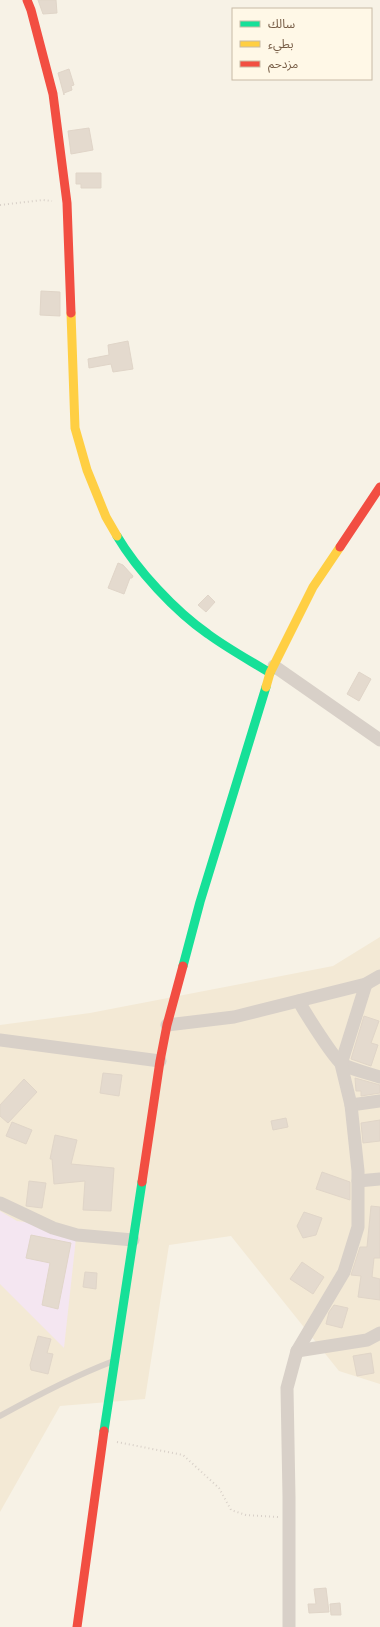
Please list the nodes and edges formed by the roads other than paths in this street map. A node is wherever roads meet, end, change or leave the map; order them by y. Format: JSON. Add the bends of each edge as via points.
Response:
{"nodes":[{"id":1,"x":27,"y":0,"type":"edge"},
{"id":2,"x":380,"y":487,"type":"edge"},
{"id":3,"x":272,"y":669,"type":"junction"},
{"id":4,"x":380,"y":740,"type":"edge"},
{"id":5,"x":380,"y":976,"type":"edge"},
{"id":6,"x":366,"y":984,"type":"junction"},
{"id":7,"x":299,"y":1000,"type":"junction"},
{"id":8,"x":167,"y":1025,"type":"junction"},
{"id":9,"x":0,"y":1040,"type":"edge"},
{"id":10,"x":160,"y":1061,"type":"junction"},
{"id":11,"x":341,"y":1064,"type":"junction"},
{"id":12,"x":380,"y":1077,"type":"edge"},
{"id":13,"x":380,"y":1101,"type":"edge"},
{"id":14,"x":351,"y":1104,"type":"junction"},
{"id":15,"x":380,"y":1179,"type":"edge"},
{"id":16,"x":358,"y":1181,"type":"junction"},
{"id":17,"x":0,"y":1202,"type":"edge"},
{"id":18,"x":133,"y":1240,"type":"junction"},
{"id":19,"x":380,"y":1333,"type":"edge"},
{"id":20,"x":297,"y":1351,"type":"junction"},
{"id":21,"x":114,"y":1361,"type":"junction"},
{"id":22,"x":0,"y":1416,"type":"edge"},
{"id":23,"x":77,"y":1627,"type":"edge"},
{"id":24,"x":289,"y":1627,"type":"edge"}],
"edges":[{"from":1,"to":3,"type":"main road","via":[[53,94],[67,203],[75,428],[87,470],[106,517],[128,555],[172,604],[208,634]]},
{"from":2,"to":3,"type":"main road","via":[[313,587]]},
{"from":3,"to":4,"type":"street"},
{"from":3,"to":8,"type":"main road","via":[[200,902]]},
{"from":5,"to":6,"type":"street"},
{"from":6,"to":7,"type":"street"},
{"from":6,"to":11,"type":"street"},
{"from":7,"to":8,"type":"street","via":[[234,1017]]},
{"from":7,"to":11,"type":"street","via":[[320,1036]]},
{"from":8,"to":10,"type":"main road"},
{"from":9,"to":10,"type":"street"},
{"from":10,"to":18,"type":"main road"},
{"from":11,"to":12,"type":"street"},
{"from":11,"to":14,"type":"street"},
{"from":13,"to":14,"type":"street"},
{"from":14,"to":16,"type":"street"},
{"from":15,"to":16,"type":"street"},
{"from":16,"to":20,"type":"street","via":[[358,1227],[344,1272]]},
{"from":17,"to":18,"type":"street","via":[[59,1230]]},
{"from":18,"to":21,"type":"main road"},
{"from":19,"to":20,"type":"street","via":[[367,1340]]},
{"from":20,"to":24,"type":"street","via":[[287,1388]]},
{"from":21,"to":22,"type":"lane","via":[[49,1389]]},
{"from":21,"to":23,"type":"main road"}]}
